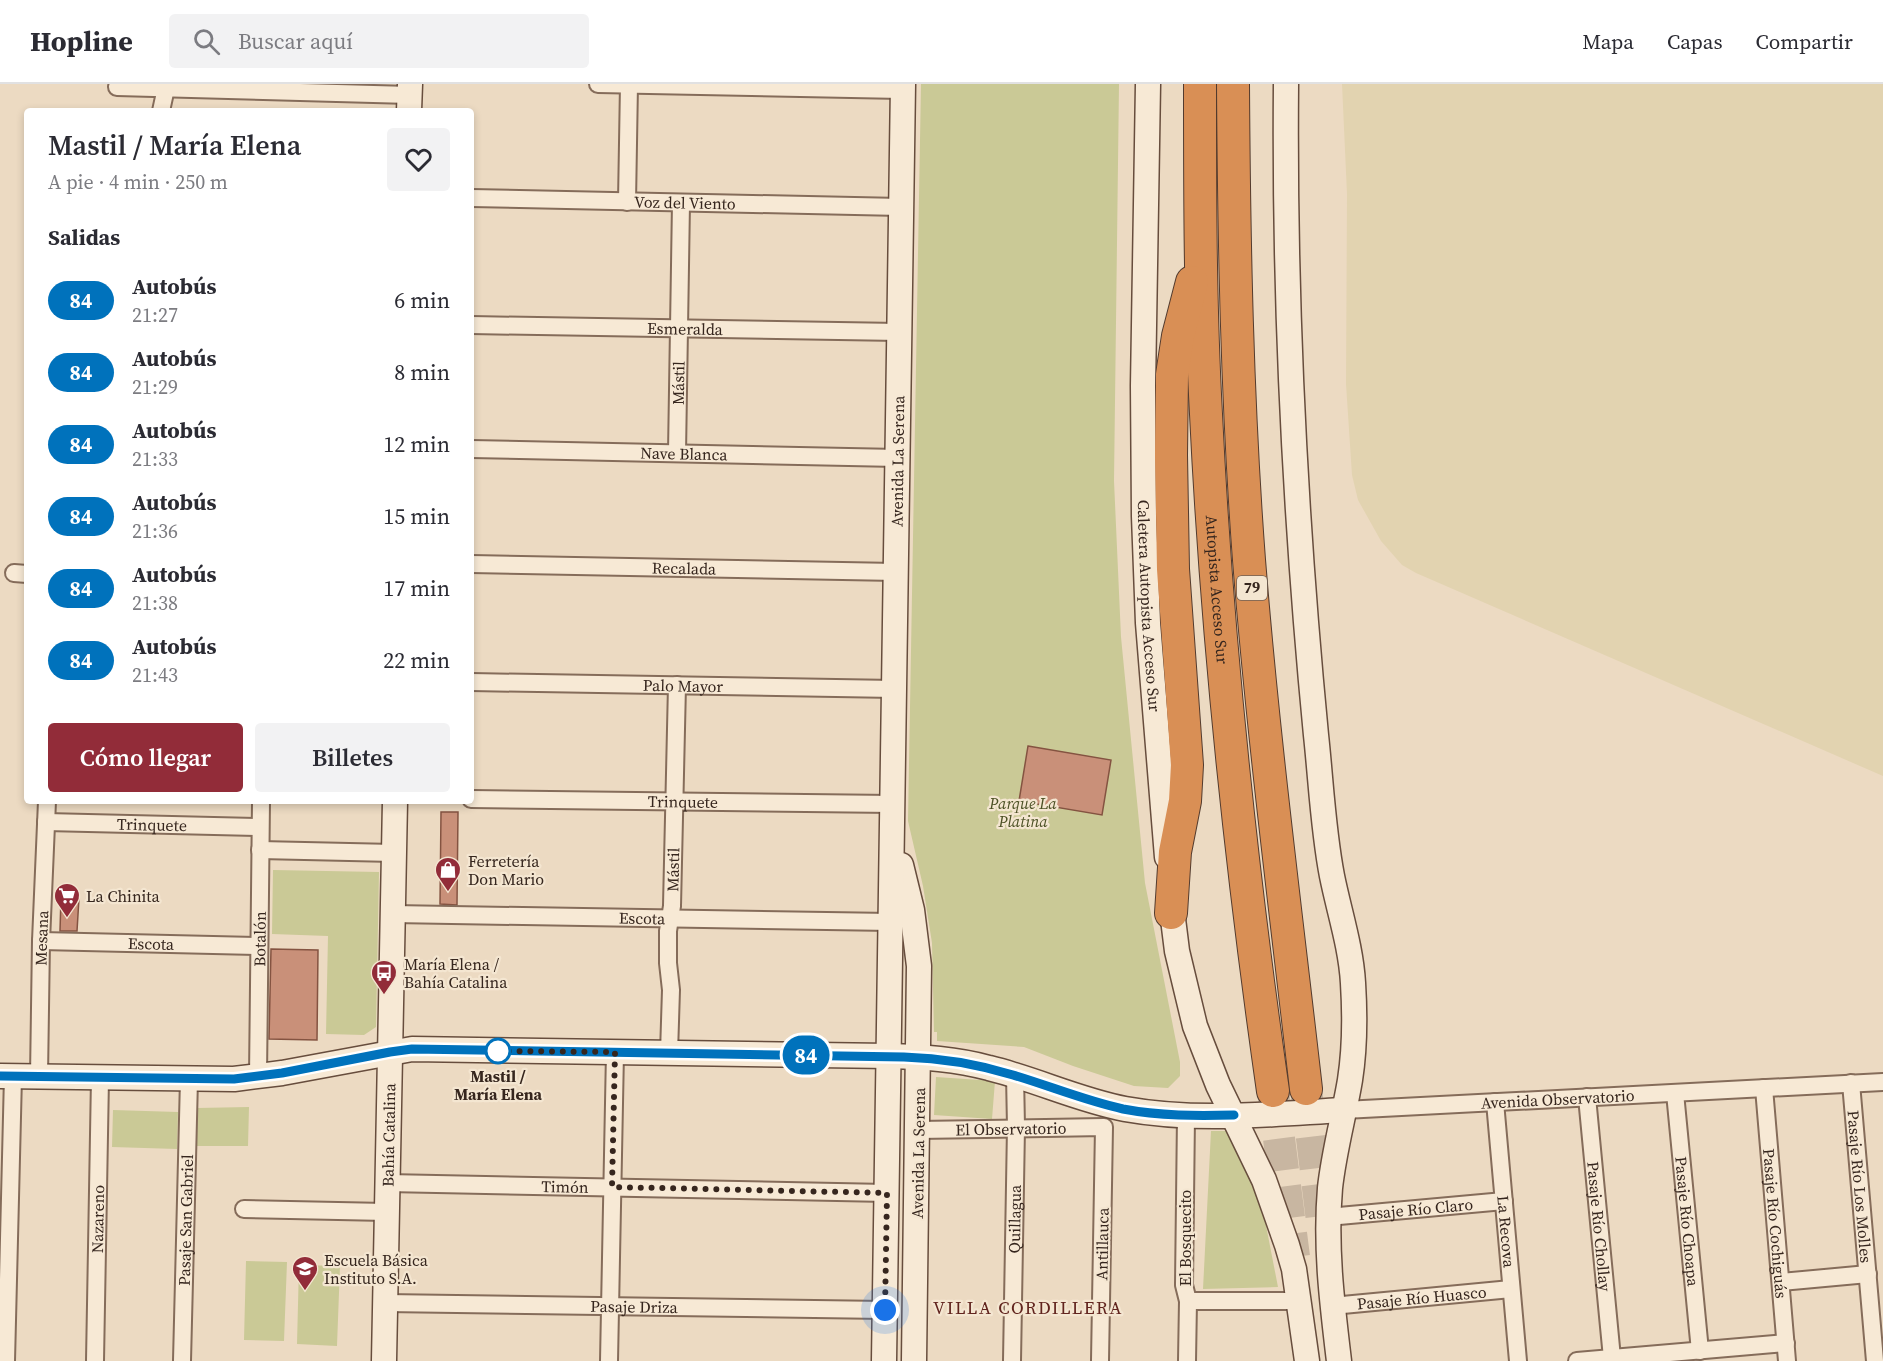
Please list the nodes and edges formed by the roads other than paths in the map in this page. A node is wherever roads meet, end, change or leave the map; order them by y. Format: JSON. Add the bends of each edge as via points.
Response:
{"nodes":[{"id":1,"x":598,"y":84,"type":"edge"},
{"id":2,"x":629,"y":84,"type":"edge"},
{"id":3,"x":1148,"y":84,"type":"edge"},
{"id":4,"x":1200,"y":84,"type":"edge"},
{"id":5,"x":1233,"y":84,"type":"edge"},
{"id":6,"x":1286,"y":84,"type":"edge"},
{"id":7,"x":117,"y":87,"type":"dead end"},
{"id":8,"x":196,"y":87,"type":"edge"},
{"id":9,"x":902,"y":87,"type":"edge"},
{"id":10,"x":166,"y":88,"type":"junction"},
{"id":11,"x":410,"y":97,"type":"edge"},
{"id":12,"x":162,"y":108,"type":"edge"},
{"id":13,"x":474,"y":198,"type":"edge"},
{"id":14,"x":627,"y":201,"type":"junction"},
{"id":15,"x":681,"y":203,"type":"junction"},
{"id":16,"x":901,"y":207,"type":"junction"},
{"id":17,"x":1200,"y":227,"type":"junction"},
{"id":18,"x":474,"y":325,"type":"edge"},
{"id":19,"x":680,"y":329,"type":"junction"},
{"id":20,"x":899,"y":332,"type":"junction"},
{"id":21,"x":474,"y":449,"type":"edge"},
{"id":22,"x":677,"y":453,"type":"junction"},
{"id":23,"x":898,"y":458,"type":"junction"},
{"id":24,"x":474,"y":564,"type":"edge"},
{"id":25,"x":896,"y":572,"type":"junction"},
{"id":26,"x":474,"y":682,"type":"edge"},
{"id":27,"x":677,"y":685,"type":"junction"},
{"id":28,"x":895,"y":689,"type":"junction"},
{"id":29,"x":474,"y":799,"type":"edge"},
{"id":30,"x":674,"y":801,"type":"junction"},
{"id":31,"x":47,"y":804,"type":"edge"},
{"id":32,"x":261,"y":804,"type":"edge"},
{"id":33,"x":395,"y":804,"type":"edge"},
{"id":34,"x":893,"y":804,"type":"junction"},
{"id":35,"x":46,"y":822,"type":"junction"},
{"id":36,"x":260,"y":827,"type":"junction"},
{"id":37,"x":892,"y":840,"type":"junction"},
{"id":38,"x":260,"y":850,"type":"junction"},
{"id":39,"x":394,"y":853,"type":"junction"},
{"id":40,"x":1171,"y":913,"type":"junction"},
{"id":41,"x":393,"y":914,"type":"junction"},
{"id":42,"x":670,"y":919,"type":"junction"},
{"id":43,"x":891,"y":922,"type":"junction"},
{"id":44,"x":41,"y":941,"type":"junction"},
{"id":45,"x":259,"y":946,"type":"junction"},
{"id":46,"x":390,"y":1052,"type":"junction"},
{"id":47,"x":615,"y":1052,"type":"junction"},
{"id":48,"x":669,"y":1053,"type":"junction"},
{"id":49,"x":889,"y":1056,"type":"junction"},
{"id":50,"x":919,"y":1057,"type":"junction"},
{"id":51,"x":1015,"y":1075,"type":"junction"},
{"id":52,"x":7,"y":1076,"type":"edge"},
{"id":53,"x":39,"y":1076,"type":"junction"},
{"id":54,"x":258,"y":1077,"type":"junction"},
{"id":55,"x":100,"y":1078,"type":"junction"},
{"id":56,"x":189,"y":1079,"type":"junction"},
{"id":57,"x":1883,"y":1082,"type":"edge"},
{"id":58,"x":1851,"y":1083,"type":"junction"},
{"id":59,"x":1764,"y":1088,"type":"junction"},
{"id":60,"x":1306,"y":1089,"type":"tunnel mouth"},
{"id":61,"x":1273,"y":1091,"type":"tunnel mouth"},
{"id":62,"x":1675,"y":1093,"type":"junction"},
{"id":63,"x":1587,"y":1097,"type":"junction"},
{"id":64,"x":1495,"y":1102,"type":"junction"},
{"id":65,"x":1344,"y":1110,"type":"junction"},
{"id":66,"x":1234,"y":1115,"type":"junction"},
{"id":67,"x":1186,"y":1116,"type":"junction"},
{"id":68,"x":1016,"y":1127,"type":"junction"},
{"id":69,"x":1104,"y":1127,"type":"joint"},
{"id":70,"x":918,"y":1130,"type":"junction"},
{"id":71,"x":387,"y":1183,"type":"junction"},
{"id":72,"x":612,"y":1187,"type":"junction"},
{"id":73,"x":887,"y":1193,"type":"junction"},
{"id":74,"x":1504,"y":1201,"type":"junction"},
{"id":75,"x":244,"y":1209,"type":"dead end"},
{"id":76,"x":387,"y":1212,"type":"junction"},
{"id":77,"x":1328,"y":1217,"type":"junction"},
{"id":78,"x":1868,"y":1274,"type":"junction"},
{"id":79,"x":1780,"y":1282,"type":"junction"},
{"id":80,"x":1511,"y":1289,"type":"junction"},
{"id":81,"x":1188,"y":1301,"type":"junction"},
{"id":82,"x":1298,"y":1301,"type":"junction"},
{"id":83,"x":385,"y":1303,"type":"junction"},
{"id":84,"x":610,"y":1306,"type":"junction"},
{"id":85,"x":1332,"y":1306,"type":"junction"},
{"id":86,"x":885,"y":1310,"type":"junction"},
{"id":87,"x":1786,"y":1343,"type":"junction"},
{"id":88,"x":1700,"y":1351,"type":"junction"},
{"id":89,"x":1612,"y":1358,"type":"junction"},
{"id":90,"x":6,"y":1361,"type":"edge"},
{"id":91,"x":95,"y":1361,"type":"edge"},
{"id":92,"x":182,"y":1361,"type":"edge"},
{"id":93,"x":384,"y":1361,"type":"edge"},
{"id":94,"x":609,"y":1361,"type":"edge"},
{"id":95,"x":884,"y":1361,"type":"edge"},
{"id":96,"x":914,"y":1361,"type":"edge"},
{"id":97,"x":1012,"y":1361,"type":"edge"},
{"id":98,"x":1100,"y":1361,"type":"edge"},
{"id":99,"x":1187,"y":1361,"type":"edge"},
{"id":100,"x":1307,"y":1361,"type":"edge"},
{"id":101,"x":1339,"y":1361,"type":"edge"},
{"id":102,"x":1518,"y":1361,"type":"edge"},
{"id":103,"x":1577,"y":1361,"type":"edge"},
{"id":104,"x":1787,"y":1361,"type":"edge"},
{"id":105,"x":1875,"y":1361,"type":"edge"}],
"edges":[{"from":1,"to":2,"type":"street"},
{"from":2,"to":9,"type":"street"},
{"from":2,"to":14,"type":"street"},
{"from":3,"to":40,"type":"street","name":"Caletera Autopista Acceso Sur","via":[[1144,528]]},
{"from":4,"to":17,"type":"highway","name":"Autopista Acceso Sur","number":"79"},
{"from":5,"to":60,"type":"highway","number":"79","via":[[1236,308],[1249,559]]},
{"from":6,"to":65,"type":"street","via":[[1291,376],[1308,645],[1332,874],[1353,980],[1353,1054]]},
{"from":7,"to":10,"type":"street"},
{"from":8,"to":10,"type":"street"},
{"from":8,"to":11,"type":"street"},
{"from":9,"to":16,"type":"street","name":"Avenida La Serena"},
{"from":10,"to":12,"type":"street"},
{"from":13,"to":14,"type":"street","name":"Voz del Viento"},
{"from":14,"to":15,"type":"street","name":"Voz del Viento"},
{"from":15,"to":16,"type":"street","name":"Voz del Viento"},
{"from":15,"to":19,"type":"street","name":"Mástil"},
{"from":16,"to":20,"type":"street","name":"Avenida La Serena"},
{"from":17,"to":40,"type":"highway","via":[[1172,375],[1172,557],[1187,779],[1175,852]]},
{"from":17,"to":61,"type":"highway","name":"Autopista Acceso Sur","number":"79","via":[[1211,513],[1230,747]]},
{"from":18,"to":19,"type":"street","name":"Esmeralda"},
{"from":19,"to":20,"type":"street","name":"Esmeralda"},
{"from":19,"to":22,"type":"street","name":"Mástil"},
{"from":20,"to":23,"type":"street","name":"Avenida La Serena"},
{"from":21,"to":22,"type":"street","name":"Nave Blanca"},
{"from":22,"to":23,"type":"street","name":"Nave Blanca"},
{"from":23,"to":25,"type":"street","name":"Avenida La Serena"},
{"from":24,"to":25,"type":"street","name":"Recalada"},
{"from":25,"to":28,"type":"street","name":"Avenida La Serena"},
{"from":26,"to":27,"type":"street","name":"Palo Mayor"},
{"from":27,"to":28,"type":"street","name":"Palo Mayor"},
{"from":27,"to":30,"type":"street","name":"Mástil"},
{"from":28,"to":34,"type":"street","name":"Avenida La Serena"},
{"from":29,"to":30,"type":"street","name":"Trinquete"},
{"from":30,"to":34,"type":"street","name":"Trinquete"},
{"from":30,"to":42,"type":"street","name":"Mástil"},
{"from":31,"to":35,"type":"street","name":"Mesana"},
{"from":32,"to":36,"type":"street","name":"Botalón"},
{"from":33,"to":39,"type":"street","name":"Bahía Catalina"},
{"from":34,"to":37,"type":"street","name":"Avenida La Serena"},
{"from":35,"to":36,"type":"street","name":"Trinquete"},
{"from":35,"to":44,"type":"street","name":"Mesana"},
{"from":36,"to":38,"type":"street","name":"Botalón"},
{"from":37,"to":43,"type":"street","name":"Avenida La Serena"},
{"from":37,"to":50,"type":"street","name":"Avenida La Serena","via":[[916,930]]},
{"from":38,"to":39,"type":"street"},
{"from":38,"to":45,"type":"street","name":"Botalón"},
{"from":39,"to":41,"type":"street","name":"Bahía Catalina"},
{"from":40,"to":66,"type":"street","name":"Caletera Autopista Acceso Sur","via":[[1196,1026]]},
{"from":41,"to":42,"type":"street","name":"Escota"},
{"from":41,"to":46,"type":"street","name":"Bahía Catalina"},
{"from":42,"to":43,"type":"street","name":"Escota"},
{"from":42,"to":48,"type":"street","name":"Mástil"},
{"from":43,"to":49,"type":"street","name":"Avenida La Serena"},
{"from":44,"to":45,"type":"street","name":"Escota"},
{"from":44,"to":53,"type":"street","name":"Mesana"},
{"from":45,"to":54,"type":"street","name":"Botalón"},
{"from":46,"to":47,"type":"street","name":"Avenida Observatorio"},
{"from":46,"to":54,"type":"street","name":"Avenida Observatorio"},
{"from":46,"to":71,"type":"street","name":"Bahía Catalina"},
{"from":47,"to":48,"type":"street","name":"Avenida Observatorio"},
{"from":47,"to":72,"type":"street"},
{"from":48,"to":49,"type":"street","name":"Avenida Observatorio"},
{"from":49,"to":50,"type":"street","name":"Avenida Observatorio"},
{"from":49,"to":73,"type":"street","name":"Avenida La Serena"},
{"from":50,"to":51,"type":"street","name":"Avenida Observatorio","via":[[962,1062]]},
{"from":50,"to":70,"type":"street","name":"Avenida La Serena"},
{"from":51,"to":67,"type":"street","name":"Avenida Observatorio","via":[[1122,1109]]},
{"from":51,"to":68,"type":"street","name":"Quillagua"},
{"from":52,"to":53,"type":"street","name":"Avenida Observatorio"},
{"from":52,"to":90,"type":"street"},
{"from":53,"to":55,"type":"street","name":"Avenida Observatorio"},
{"from":54,"to":56,"type":"street","name":"Avenida Observatorio"},
{"from":55,"to":56,"type":"street","name":"Avenida Observatorio"},
{"from":55,"to":91,"type":"street","name":"Nazareno"},
{"from":56,"to":92,"type":"street","name":"Pasaje San Gabriel"},
{"from":57,"to":58,"type":"street","name":"Avenida Observatorio"},
{"from":58,"to":59,"type":"street","name":"Avenida Observatorio"},
{"from":58,"to":78,"type":"street","name":"Pasaje Río Los Molles"},
{"from":59,"to":62,"type":"street","name":"Avenida Observatorio"},
{"from":59,"to":79,"type":"street","name":"Pasaje Río Cochiguás"},
{"from":62,"to":63,"type":"street","name":"Avenida Observatorio"},
{"from":62,"to":88,"type":"street","name":"Pasaje Río Choapa"},
{"from":63,"to":64,"type":"street","name":"Avenida Observatorio"},
{"from":63,"to":89,"type":"street","name":"Pasaje Río Chollay"},
{"from":64,"to":65,"type":"street","name":"Avenida Observatorio"},
{"from":64,"to":74,"type":"street","name":"La Recova"},
{"from":65,"to":66,"type":"street","name":"Avenida Observatorio"},
{"from":65,"to":77,"type":"street"},
{"from":66,"to":67,"type":"street","name":"Avenida Observatorio"},
{"from":66,"to":82,"type":"street","via":[[1277,1215],[1294,1269]]},
{"from":67,"to":81,"type":"street","name":"El Bosquecito","via":[[1184,1286]]},
{"from":68,"to":69,"type":"street","name":"El Observatorio"},
{"from":68,"to":70,"type":"street","name":"El Observatorio"},
{"from":68,"to":97,"type":"street","name":"Quillagua"},
{"from":69,"to":98,"type":"street","name":"Antillauca"},
{"from":70,"to":96,"type":"street","name":"Avenida La Serena"},
{"from":71,"to":72,"type":"street","name":"Timón"},
{"from":71,"to":76,"type":"street","name":"Bahía Catalina"},
{"from":72,"to":73,"type":"street","name":"Timón"},
{"from":72,"to":84,"type":"street"},
{"from":73,"to":86,"type":"street","name":"Avenida La Serena"},
{"from":74,"to":77,"type":"street","name":"Pasaje Río Claro"},
{"from":74,"to":80,"type":"street","name":"La Recova"},
{"from":75,"to":76,"type":"street"},
{"from":76,"to":83,"type":"street","name":"Bahía Catalina"},
{"from":77,"to":85,"type":"street"},
{"from":78,"to":79,"type":"street"},
{"from":78,"to":105,"type":"street","name":"Pasaje Río Los Molles"},
{"from":79,"to":87,"type":"street","name":"Pasaje Río Cochiguás"},
{"from":80,"to":85,"type":"street","name":"Pasaje Río Huasco"},
{"from":80,"to":102,"type":"street","name":"La Recova"},
{"from":81,"to":82,"type":"street"},
{"from":81,"to":99,"type":"street","name":"El Bosquecito"},
{"from":82,"to":100,"type":"street"},
{"from":83,"to":84,"type":"street","name":"Pasaje Driza"},
{"from":83,"to":93,"type":"street","name":"Bahía Catalina"},
{"from":84,"to":86,"type":"street","name":"Pasaje Driza"},
{"from":84,"to":94,"type":"street"},
{"from":85,"to":101,"type":"street"},
{"from":86,"to":95,"type":"street","name":"Avenida La Serena"},
{"from":87,"to":88,"type":"street"},
{"from":87,"to":104,"type":"street","name":"Pasaje Río Cochiguás"},
{"from":88,"to":89,"type":"street"},
{"from":89,"to":103,"type":"street"}]}
